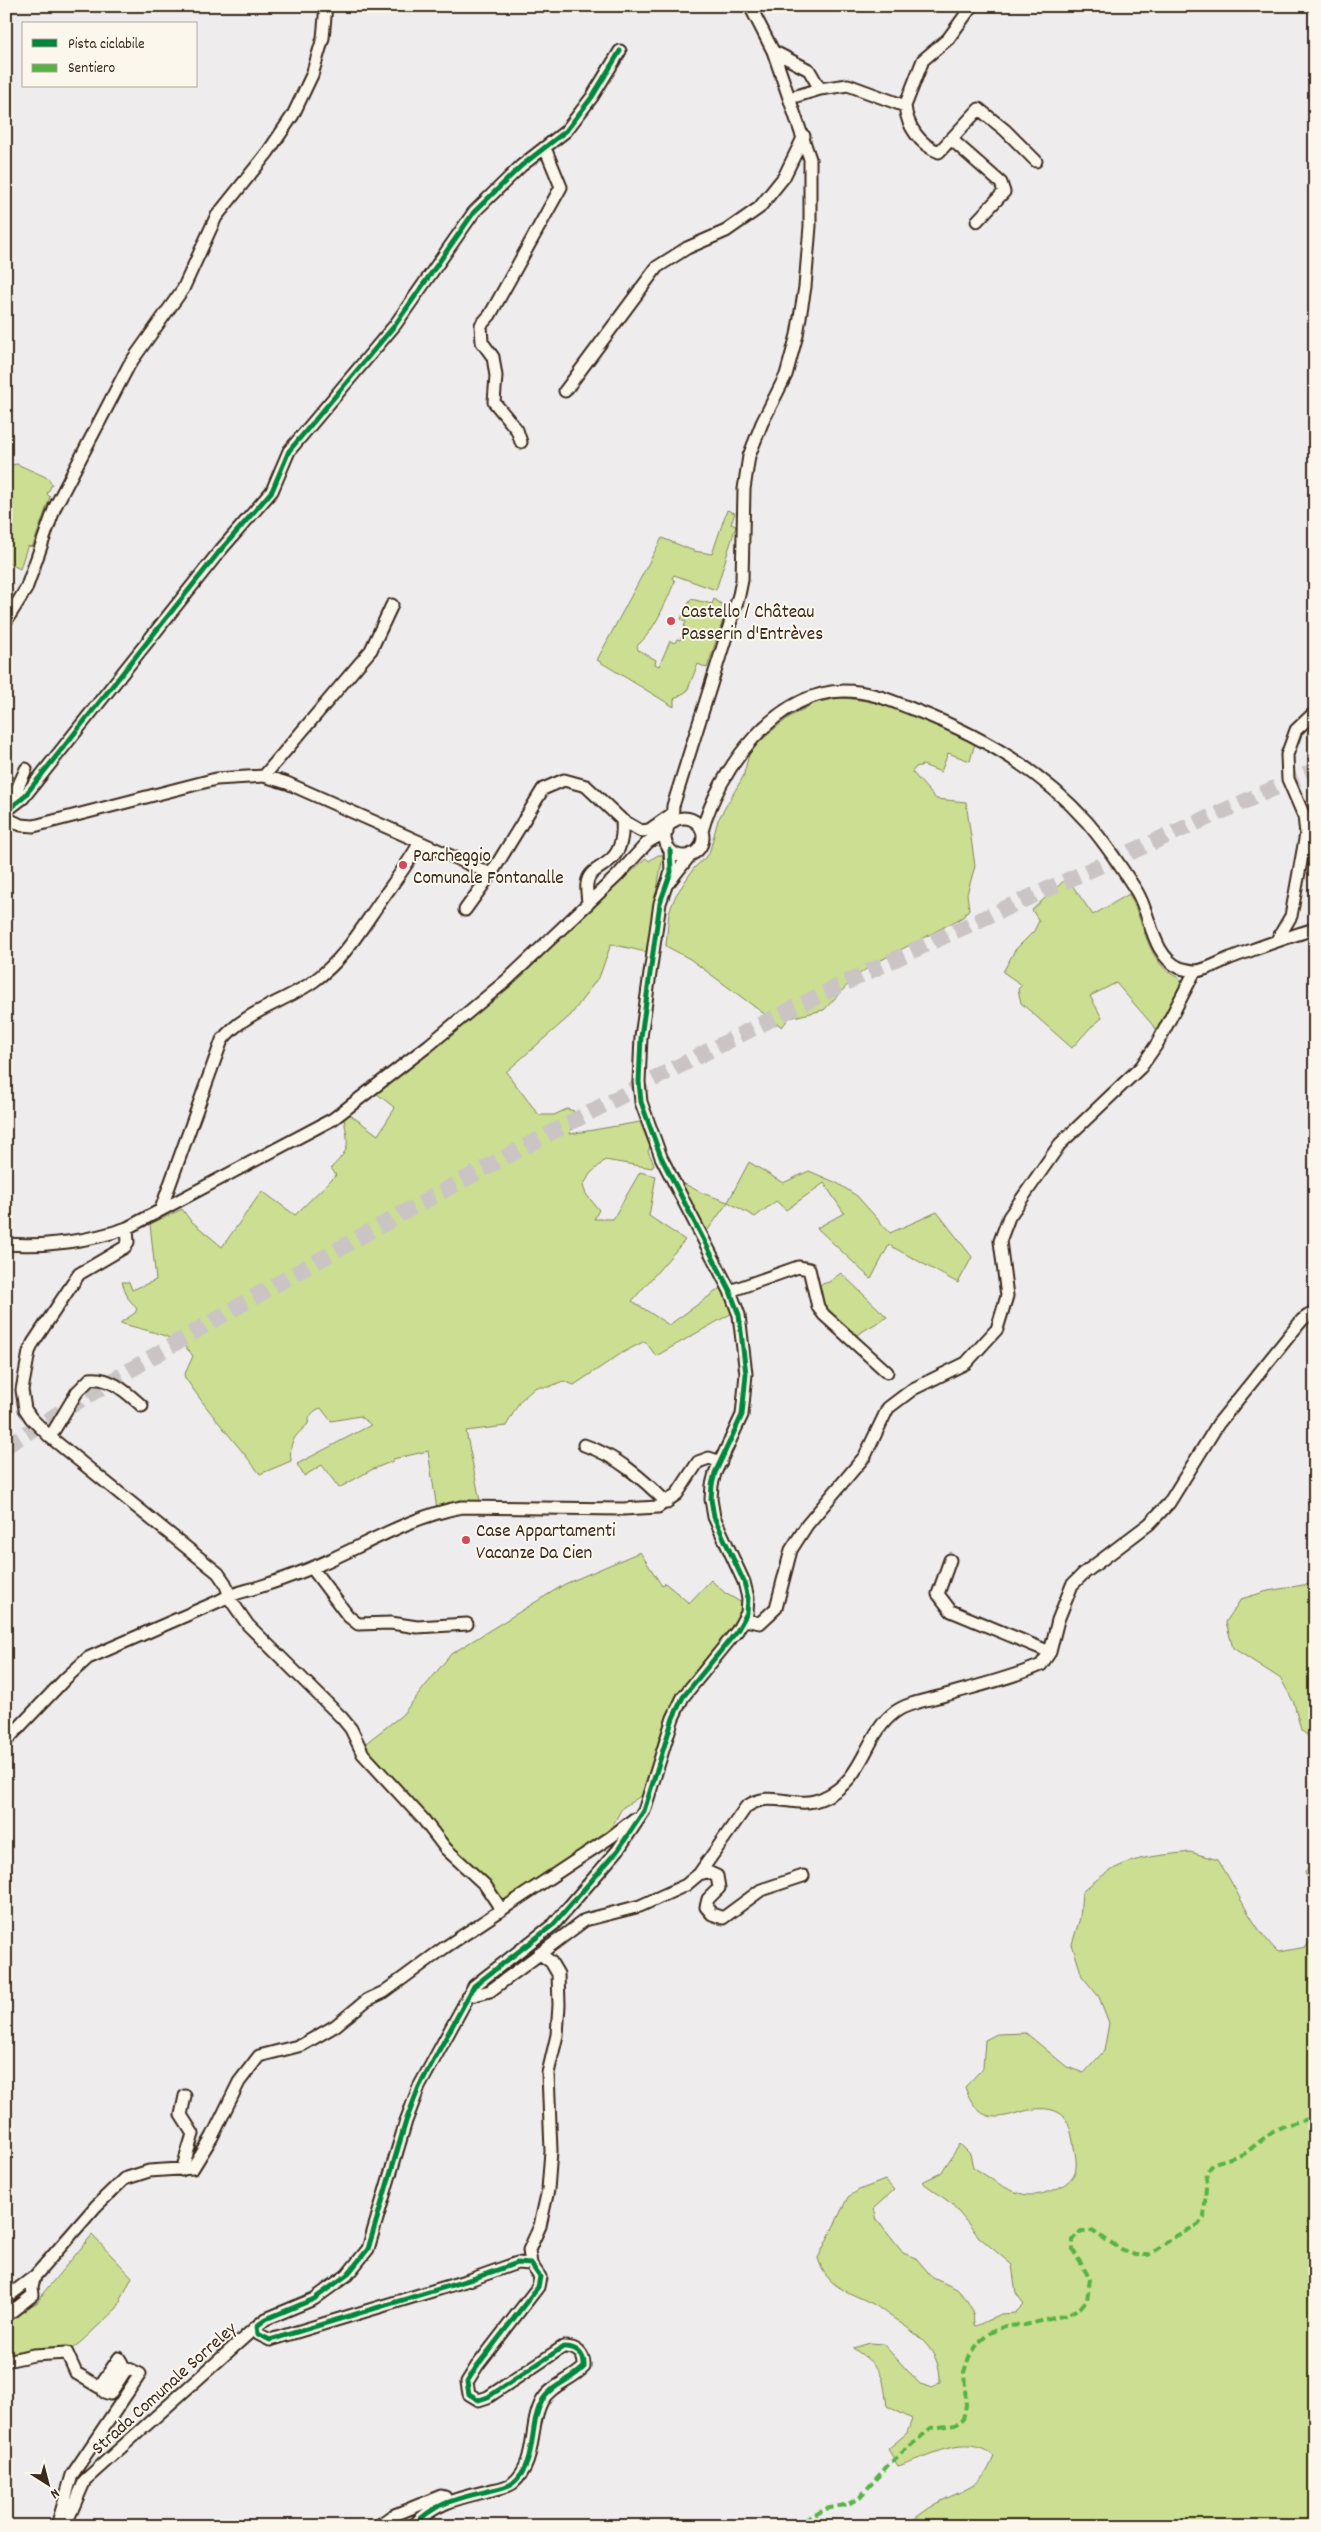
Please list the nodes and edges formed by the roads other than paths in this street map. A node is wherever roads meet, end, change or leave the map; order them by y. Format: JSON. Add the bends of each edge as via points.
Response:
{"nodes":[{"id":1,"x":326,"y":6,"type":"edge"},
{"id":2,"x":750,"y":6,"type":"edge"},
{"id":3,"x":972,"y":6,"type":"edge"},
{"id":4,"x":620,"y":51,"type":"dead end"},
{"id":5,"x":773,"y":51,"type":"junction"},
{"id":6,"x":820,"y":89,"type":"junction"},
{"id":7,"x":790,"y":98,"type":"junction"},
{"id":8,"x":905,"y":106,"type":"junction"},
{"id":9,"x":804,"y":136,"type":"junction"},
{"id":10,"x":951,"y":139,"type":"junction"},
{"id":11,"x":546,"y":148,"type":"junction"},
{"id":12,"x":1036,"y":161,"type":"dead end"},
{"id":13,"x":977,"y":221,"type":"dead end"},
{"id":14,"x":565,"y":391,"type":"dead end"},
{"id":15,"x":521,"y":442,"type":"dead end"},
{"id":16,"x":392,"y":605,"type":"dead end"},
{"id":17,"x":6,"y":621,"type":"edge"},
{"id":18,"x":1315,"y":712,"type":"edge"},
{"id":19,"x":26,"y":769,"type":"dead end"},
{"id":20,"x":264,"y":776,"type":"junction"},
{"id":21,"x":679,"y":790,"type":"junction"},
{"id":22,"x":6,"y":800,"type":"edge"},
{"id":23,"x":709,"y":807,"type":"junction"},
{"id":24,"x":6,"y":810,"type":"edge"},
{"id":25,"x":6,"y":818,"type":"edge"},
{"id":26,"x":689,"y":819,"type":"junction"},
{"id":27,"x":622,"y":820,"type":"junction"},
{"id":28,"x":670,"y":822,"type":"junction"},
{"id":29,"x":702,"y":831,"type":"junction"},
{"id":30,"x":420,"y":842,"type":"junction"},
{"id":31,"x":668,"y":848,"type":"junction"},
{"id":32,"x":640,"y":852,"type":"junction"},
{"id":33,"x":691,"y":854,"type":"junction"},
{"id":34,"x":491,"y":874,"type":"junction"},
{"id":35,"x":668,"y":884,"type":"junction"},
{"id":36,"x":588,"y":904,"type":"junction"},
{"id":37,"x":464,"y":910,"type":"dead end"},
{"id":38,"x":1315,"y":929,"type":"edge"},
{"id":39,"x":1277,"y":940,"type":"junction"},
{"id":40,"x":1195,"y":971,"type":"junction"},
{"id":41,"x":161,"y":1209,"type":"junction"},
{"id":42,"x":127,"y":1228,"type":"junction"},
{"id":43,"x":6,"y":1244,"type":"edge"},
{"id":44,"x":730,"y":1290,"type":"junction"},
{"id":45,"x":1315,"y":1311,"type":"edge"},
{"id":46,"x":887,"y":1372,"type":"dead end"},
{"id":47,"x":142,"y":1406,"type":"dead end"},
{"id":48,"x":50,"y":1437,"type":"junction"},
{"id":49,"x":584,"y":1445,"type":"dead end"},
{"id":50,"x":721,"y":1462,"type":"junction"},
{"id":51,"x":667,"y":1503,"type":"junction"},
{"id":52,"x":950,"y":1560,"type":"dead end"},
{"id":53,"x":312,"y":1568,"type":"junction"},
{"id":54,"x":228,"y":1595,"type":"junction"},
{"id":55,"x":745,"y":1620,"type":"junction"},
{"id":56,"x":467,"y":1624,"type":"dead end"},
{"id":57,"x":1050,"y":1652,"type":"junction"},
{"id":58,"x":6,"y":1741,"type":"edge"},
{"id":59,"x":644,"y":1811,"type":"junction"},
{"id":60,"x":699,"y":1874,"type":"junction"},
{"id":61,"x":803,"y":1876,"type":"dead end"},
{"id":62,"x":502,"y":1910,"type":"junction"},
{"id":63,"x":539,"y":1953,"type":"junction"},
{"id":64,"x":467,"y":1997,"type":"junction"},
{"id":65,"x":186,"y":2096,"type":"dead end"},
{"id":66,"x":182,"y":2170,"type":"junction"},
{"id":67,"x":531,"y":2264,"type":"junction"},
{"id":68,"x":35,"y":2276,"type":"junction"},
{"id":69,"x":6,"y":2298,"type":"edge"},
{"id":70,"x":6,"y":2316,"type":"edge"},
{"id":71,"x":257,"y":2326,"type":"junction"},
{"id":72,"x":6,"y":2362,"type":"edge"},
{"id":73,"x":453,"y":2499,"type":"junction"},
{"id":74,"x":56,"y":2526,"type":"edge"},
{"id":75,"x":65,"y":2526,"type":"edge"},
{"id":76,"x":378,"y":2526,"type":"edge"},
{"id":77,"x":413,"y":2526,"type":"edge"}],
"edges":[{"from":1,"to":17,"type":"street","via":[[323,38],[315,66],[293,115],[216,217],[183,289],[129,365],[55,507],[26,589]]},
{"from":2,"to":5,"type":"street"},
{"from":3,"to":8,"type":"street","via":[[948,39],[923,60]]},
{"from":4,"to":11,"type":"street","via":[[592,97],[566,131]]},
{"from":5,"to":6,"type":"street","via":[[809,70]]},
{"from":5,"to":7,"type":"street"},
{"from":6,"to":7,"type":"street"},
{"from":6,"to":8,"type":"street","via":[[848,84]]},
{"from":7,"to":9,"type":"street"},
{"from":8,"to":10,"type":"street","via":[[907,120],[927,148],[939,152]]},
{"from":9,"to":14,"type":"street","via":[[784,177],[759,208],[726,232],[687,248],[657,267]]},
{"from":9,"to":21,"type":"street","via":[[810,159],[810,226],[797,335],[786,375],[749,456],[744,489],[742,580]]},
{"from":10,"to":12,"type":"street","via":[[979,110]]},
{"from":10,"to":13,"type":"street","via":[[1001,183],[1004,192]]},
{"from":11,"to":15,"type":"street","via":[[561,187],[481,325],[482,342],[492,357],[496,376],[494,402],[516,430]]},
{"from":11,"to":24,"type":"street","via":[[521,166],[474,212],[395,325],[289,451],[272,491],[219,552],[23,798]]},
{"from":16,"to":20,"type":"street","via":[[371,650]]},
{"from":18,"to":39,"type":"street","via":[[1296,730],[1287,755],[1288,780],[1304,816],[1306,834],[1291,916]]},
{"from":19,"to":22,"type":"street","via":[[17,789]]},
{"from":20,"to":25,"type":"street","via":[[216,779],[34,826],[21,826]]},
{"from":20,"to":30,"type":"street","via":[[288,783]]},
{"from":21,"to":26,"type":"street","via":[[681,807]]},
{"from":21,"to":28,"type":"street"},
{"from":23,"to":26,"type":"street"},
{"from":23,"to":29,"type":"street"},
{"from":23,"to":40,"type":"street","via":[[738,756],[778,716],[807,699],[843,691],[886,698],[983,739],[1039,776],[1098,835],[1137,892],[1159,948],[1168,960]]},
{"from":26,"to":28,"type":"street","via":[[679,818]]},
{"from":26,"to":29,"type":"street"},
{"from":27,"to":28,"type":"street","via":[[640,831]]},
{"from":27,"to":34,"type":"street","via":[[586,786],[564,780],[543,789]]},
{"from":27,"to":36,"type":"street","via":[[623,838],[618,851],[586,884]]},
{"from":28,"to":31,"type":"street"},
{"from":28,"to":32,"type":"street"},
{"from":29,"to":33,"type":"street","via":[[702,844]]},
{"from":30,"to":34,"type":"street"},
{"from":30,"to":41,"type":"street","via":[[409,863],[341,958],[313,982],[238,1023],[222,1040]]},
{"from":31,"to":32,"type":"street"},
{"from":31,"to":33,"type":"street","via":[[679,856]]},
{"from":31,"to":35,"type":"street","via":[[672,863]]},
{"from":32,"to":36,"type":"street"},
{"from":33,"to":35,"type":"street"},
{"from":34,"to":37,"type":"street"},
{"from":35,"to":44,"type":"street","via":[[660,903],[641,1037],[641,1102],[668,1174]]},
{"from":36,"to":41,"type":"street","via":[[500,986],[333,1119]]},
{"from":38,"to":39,"type":"street"},
{"from":39,"to":40,"type":"street"},
{"from":40,"to":55,"type":"street","via":[[1157,1044],[1141,1067],[1060,1144],[1009,1217],[1000,1241],[1007,1296],[997,1329],[966,1363],[913,1389],[888,1408],[865,1456],[791,1550],[776,1608],[760,1623]]},
{"from":41,"to":42,"type":"street"},
{"from":42,"to":43,"type":"street","via":[[101,1237]]},
{"from":42,"to":48,"type":"street","via":[[125,1247],[79,1274],[29,1352],[22,1401],[30,1418]]},
{"from":44,"to":46,"type":"street","via":[[798,1267],[808,1269],[824,1316]]},
{"from":44,"to":50,"type":"street","via":[[740,1324],[746,1374],[742,1415]]},
{"from":45,"to":57,"type":"street","via":[[1302,1320],[1218,1424],[1169,1503],[1149,1524],[1072,1585]]},
{"from":47,"to":48,"type":"street","via":[[102,1378],[90,1379],[77,1392]]},
{"from":48,"to":54,"type":"street","via":[[218,1573]]},
{"from":49,"to":51,"type":"street","via":[[616,1459]]},
{"from":50,"to":51,"type":"street","via":[[709,1458],[698,1462],[677,1494]]},
{"from":50,"to":55,"type":"street","via":[[712,1484],[711,1499],[714,1517],[744,1582],[748,1598]]},
{"from":51,"to":53,"type":"street","via":[[649,1509],[455,1508],[418,1519]]},
{"from":52,"to":57,"type":"street","via":[[938,1594],[951,1611]]},
{"from":53,"to":54,"type":"street"},
{"from":53,"to":56,"type":"street","via":[[348,1616],[358,1624],[391,1623],[417,1627]]},
{"from":54,"to":58,"type":"street","via":[[88,1658]]},
{"from":54,"to":62,"type":"street","via":[[248,1625],[342,1718],[363,1754],[423,1819],[446,1850],[485,1885]]},
{"from":55,"to":59,"type":"street","name":"Strada Comunale Sorreley","via":[[683,1697],[673,1718]]},
{"from":57,"to":60,"type":"street","via":[[1035,1667],[896,1711],[873,1737],[856,1771],[834,1792],[804,1803],[757,1799],[746,1807]]},
{"from":59,"to":62,"type":"street"},
{"from":59,"to":64,"type":"street","name":"Strada Comunale Sorreley","via":[[618,1850],[554,1924],[474,1986]]},
{"from":60,"to":61,"type":"street","via":[[708,1872],[717,1876],[718,1888],[708,1899],[706,1907],[712,1914],[723,1918],[761,1890]]},
{"from":60,"to":63,"type":"street","via":[[686,1885],[640,1906],[585,1920]]},
{"from":62,"to":66,"type":"street","via":[[302,2046],[259,2056],[239,2082],[212,2137],[192,2168]]},
{"from":63,"to":64,"type":"street","via":[[490,1991]]},
{"from":63,"to":67,"type":"street","via":[[551,1962],[558,1974],[559,2005],[557,2035],[548,2073],[551,2151],[548,2190],[540,2226],[530,2250]]},
{"from":64,"to":71,"type":"street","name":"Strada Comunale Sorreley","via":[[419,2087],[368,2249],[347,2275],[314,2299]]},
{"from":65,"to":66,"type":"street","via":[[181,2115],[193,2134]]},
{"from":66,"to":68,"type":"street","via":[[148,2171],[124,2179]]},
{"from":67,"to":71,"type":"street","via":[[517,2263],[270,2340],[258,2334]]},
{"from":67,"to":73,"type":"street","via":[[540,2277],[538,2287],[477,2366],[467,2382],[469,2394],[479,2400],[488,2397],[564,2347],[580,2351],[584,2367],[542,2401],[529,2458],[517,2479],[506,2487]]},
{"from":68,"to":69,"type":"street"},
{"from":68,"to":70,"type":"street","via":[[33,2295]]},
{"from":71,"to":75,"type":"street","name":"Strada Comunale Sorreley","via":[[85,2480]]},
{"from":72,"to":74,"type":"street","via":[[34,2355],[67,2353],[76,2373],[99,2386],[119,2358],[122,2363],[104,2392],[110,2394],[127,2368],[140,2374],[72,2475]]},
{"from":73,"to":76,"type":"street","via":[[441,2496],[392,2516]]},
{"from":73,"to":77,"type":"street","via":[[425,2513]]}]}
